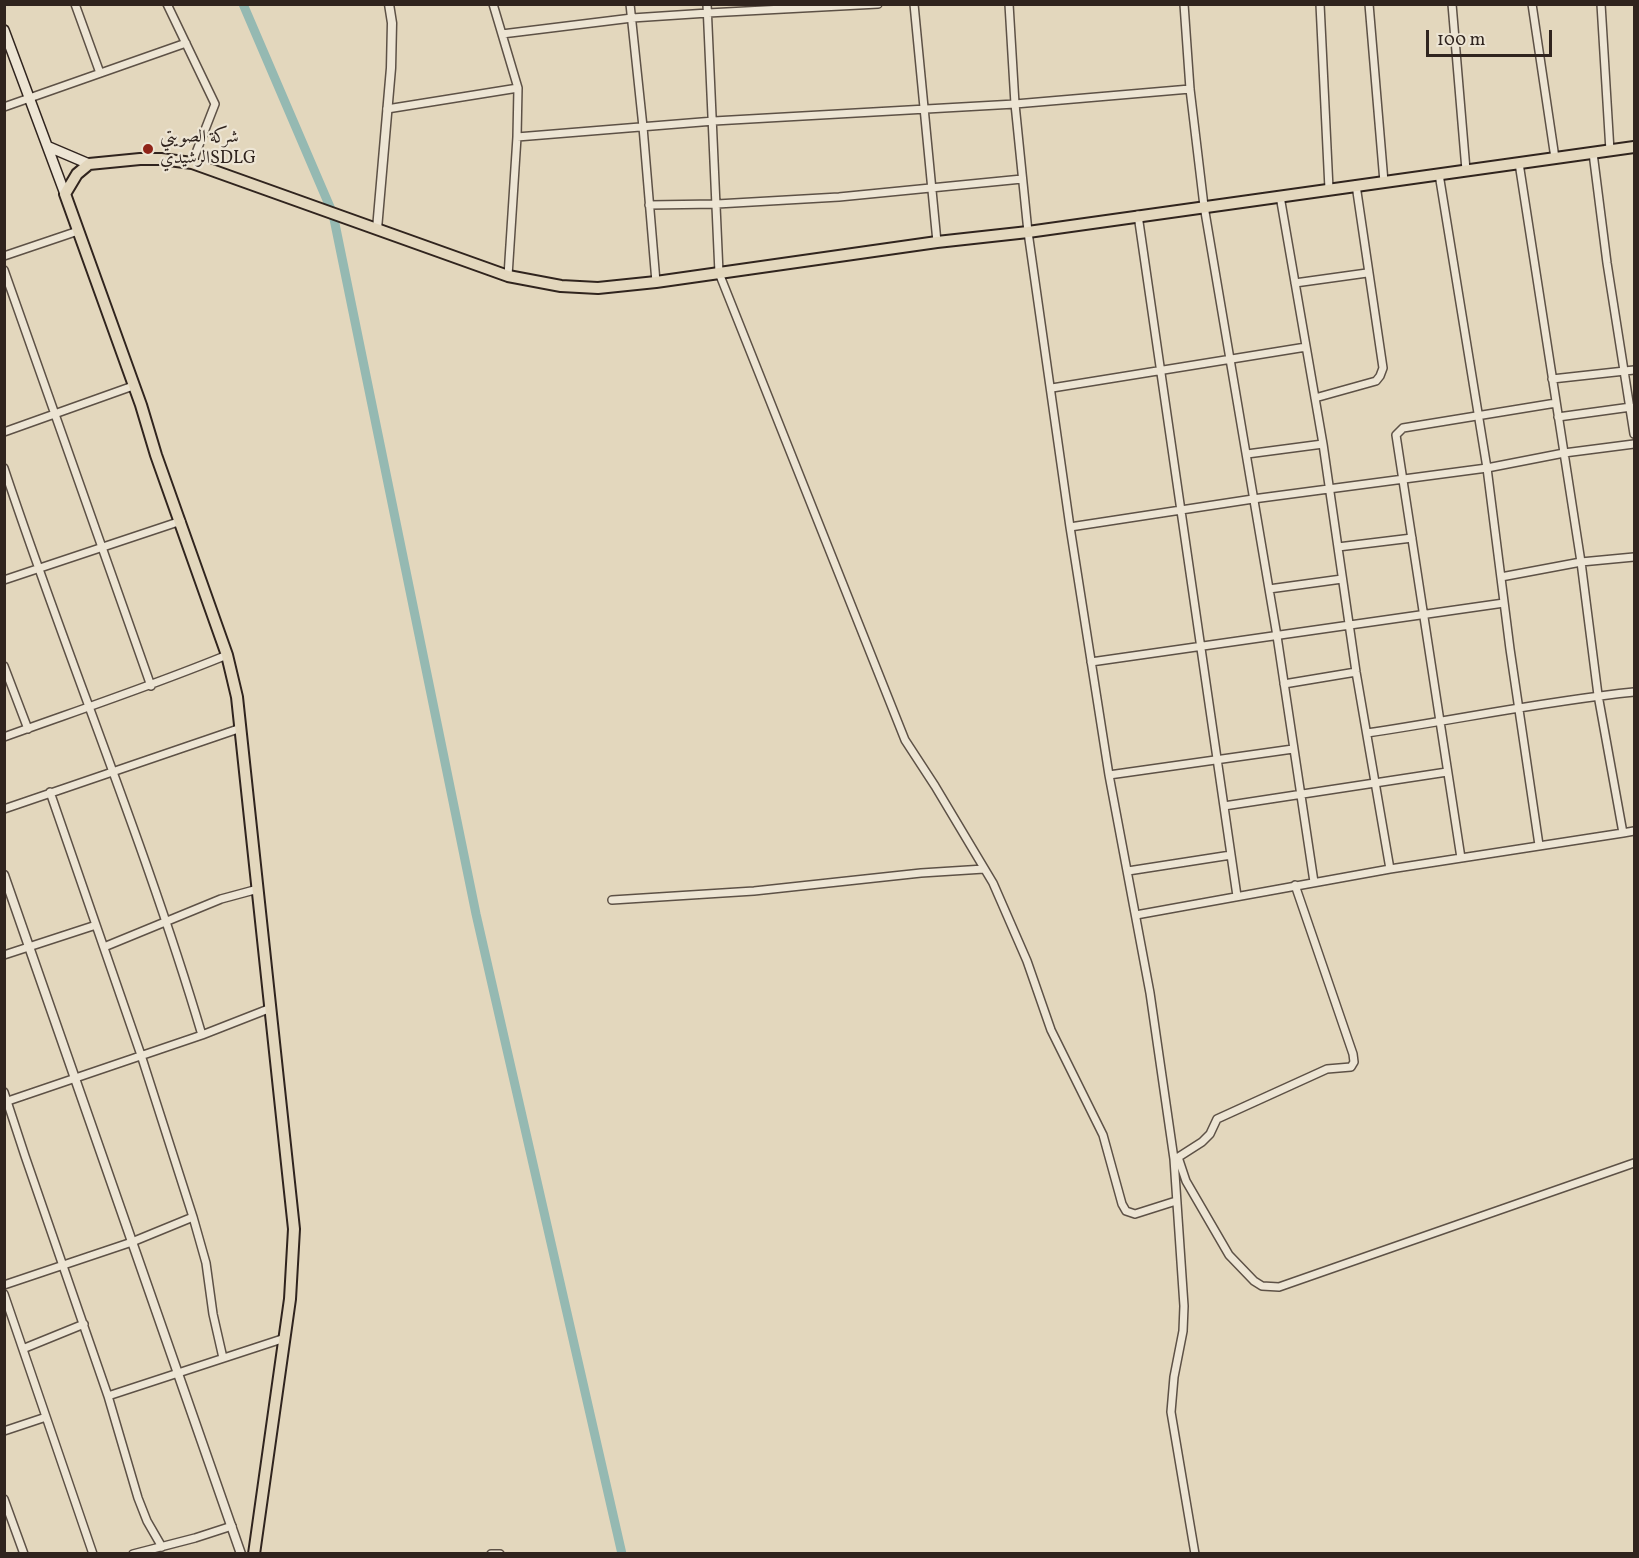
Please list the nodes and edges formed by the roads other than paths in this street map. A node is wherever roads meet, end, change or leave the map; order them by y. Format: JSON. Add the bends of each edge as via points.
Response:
{"nodes":[{"id":1,"x":75,"y":4,"type":"edge"},
{"id":2,"x":167,"y":4,"type":"edge"},
{"id":3,"x":389,"y":4,"type":"edge"},
{"id":4,"x":493,"y":4,"type":"edge"},
{"id":5,"x":630,"y":4,"type":"edge"},
{"id":6,"x":878,"y":4,"type":"edge"},
{"id":7,"x":914,"y":4,"type":"edge"},
{"id":8,"x":1009,"y":4,"type":"edge"},
{"id":9,"x":1184,"y":4,"type":"edge"},
{"id":10,"x":1320,"y":4,"type":"edge"},
{"id":11,"x":1369,"y":4,"type":"edge"},
{"id":12,"x":1452,"y":4,"type":"edge"},
{"id":13,"x":1532,"y":4,"type":"edge"},
{"id":14,"x":1601,"y":4,"type":"edge"},
{"id":15,"x":707,"y":9,"type":"edge"},
{"id":16,"x":632,"y":18,"type":"junction"},
{"id":17,"x":4,"y":30,"type":"edge"},
{"id":18,"x":502,"y":34,"type":"junction"},
{"id":19,"x":186,"y":43,"type":"junction"},
{"id":20,"x":100,"y":73,"type":"junction"},
{"id":21,"x":518,"y":88,"type":"junction"},
{"id":22,"x":1190,"y":89,"type":"junction"},
{"id":23,"x":29,"y":98,"type":"junction"},
{"id":24,"x":1015,"y":104,"type":"junction"},
{"id":25,"x":4,"y":106,"type":"edge"},
{"id":26,"x":925,"y":108,"type":"junction"},
{"id":27,"x":387,"y":109,"type":"junction"},
{"id":28,"x":714,"y":121,"type":"junction"},
{"id":29,"x":643,"y":127,"type":"junction"},
{"id":30,"x":517,"y":137,"type":"junction"},
{"id":31,"x":48,"y":147,"type":"junction"},
{"id":32,"x":1635,"y":147,"type":"edge"},
{"id":33,"x":1610,"y":151,"type":"junction"},
{"id":34,"x":1593,"y":153,"type":"junction"},
{"id":35,"x":1555,"y":159,"type":"junction"},
{"id":36,"x":192,"y":163,"type":"junction"},
{"id":37,"x":1519,"y":163,"type":"junction"},
{"id":38,"x":88,"y":164,"type":"junction"},
{"id":39,"x":1466,"y":170,"type":"junction"},
{"id":40,"x":1439,"y":174,"type":"junction"},
{"id":41,"x":1022,"y":179,"type":"junction"},
{"id":42,"x":1384,"y":182,"type":"junction"},
{"id":43,"x":1356,"y":185,"type":"junction"},
{"id":44,"x":931,"y":187,"type":"junction"},
{"id":45,"x":1329,"y":189,"type":"junction"},
{"id":46,"x":65,"y":194,"type":"junction"},
{"id":47,"x":1280,"y":196,"type":"junction"},
{"id":48,"x":717,"y":204,"type":"junction"},
{"id":49,"x":649,"y":205,"type":"junction"},
{"id":50,"x":1204,"y":206,"type":"junction"},
{"id":51,"x":1138,"y":215,"type":"junction"},
{"id":52,"x":377,"y":229,"type":"junction"},
{"id":53,"x":78,"y":231,"type":"junction"},
{"id":54,"x":1028,"y":232,"type":"junction"},
{"id":55,"x":937,"y":242,"type":"junction"},
{"id":56,"x":4,"y":256,"type":"edge"},
{"id":57,"x":4,"y":270,"type":"edge"},
{"id":58,"x":720,"y":273,"type":"junction"},
{"id":59,"x":1367,"y":273,"type":"junction"},
{"id":60,"x":508,"y":276,"type":"junction"},
{"id":61,"x":656,"y":282,"type":"junction"},
{"id":62,"x":1295,"y":283,"type":"junction"},
{"id":63,"x":1306,"y":347,"type":"junction"},
{"id":64,"x":1230,"y":360,"type":"junction"},
{"id":65,"x":1635,"y":370,"type":"edge"},
{"id":66,"x":1161,"y":371,"type":"junction"},
{"id":67,"x":1624,"y":372,"type":"junction"},
{"id":68,"x":1552,"y":379,"type":"junction"},
{"id":69,"x":133,"y":386,"type":"junction"},
{"id":70,"x":1052,"y":388,"type":"junction"},
{"id":71,"x":1315,"y":398,"type":"junction"},
{"id":72,"x":1556,"y":403,"type":"junction"},
{"id":73,"x":1630,"y":407,"type":"junction"},
{"id":74,"x":55,"y":413,"type":"junction"},
{"id":75,"x":1479,"y":415,"type":"junction"},
{"id":76,"x":1558,"y":417,"type":"junction"},
{"id":77,"x":4,"y":432,"type":"edge"},
{"id":78,"x":1635,"y":434,"type":"edge"},
{"id":79,"x":1323,"y":444,"type":"junction"},
{"id":80,"x":1635,"y":444,"type":"edge"},
{"id":81,"x":1564,"y":453,"type":"junction"},
{"id":82,"x":1246,"y":454,"type":"junction"},
{"id":83,"x":4,"y":468,"type":"edge"},
{"id":84,"x":1487,"y":468,"type":"junction"},
{"id":85,"x":1403,"y":479,"type":"junction"},
{"id":86,"x":1330,"y":488,"type":"junction"},
{"id":87,"x":1253,"y":499,"type":"junction"},
{"id":88,"x":1180,"y":510,"type":"junction"},
{"id":89,"x":181,"y":521,"type":"junction"},
{"id":90,"x":1070,"y":527,"type":"junction"},
{"id":91,"x":1412,"y":538,"type":"junction"},
{"id":92,"x":101,"y":547,"type":"junction"},
{"id":93,"x":1338,"y":547,"type":"junction"},
{"id":94,"x":1635,"y":557,"type":"edge"},
{"id":95,"x":1581,"y":562,"type":"junction"},
{"id":96,"x":39,"y":567,"type":"junction"},
{"id":97,"x":1501,"y":577,"type":"junction"},
{"id":98,"x":1342,"y":579,"type":"junction"},
{"id":99,"x":4,"y":580,"type":"edge"},
{"id":100,"x":1269,"y":589,"type":"junction"},
{"id":101,"x":1504,"y":603,"type":"junction"},
{"id":102,"x":1423,"y":614,"type":"junction"},
{"id":103,"x":1348,"y":624,"type":"junction"},
{"id":104,"x":1276,"y":636,"type":"junction"},
{"id":105,"x":1201,"y":646,"type":"junction"},
{"id":106,"x":227,"y":655,"type":"junction"},
{"id":107,"x":1091,"y":662,"type":"junction"},
{"id":108,"x":4,"y":666,"type":"edge"},
{"id":109,"x":1356,"y":672,"type":"junction"},
{"id":110,"x":1284,"y":684,"type":"junction"},
{"id":111,"x":152,"y":686,"type":"junction"},
{"id":112,"x":1635,"y":692,"type":"edge"},
{"id":113,"x":1598,"y":695,"type":"junction"},
{"id":114,"x":88,"y":706,"type":"junction"},
{"id":115,"x":1520,"y":709,"type":"junction"},
{"id":116,"x":1441,"y":722,"type":"junction"},
{"id":117,"x":241,"y":728,"type":"junction"},
{"id":118,"x":28,"y":729,"type":"junction"},
{"id":119,"x":1366,"y":733,"type":"junction"},
{"id":120,"x":4,"y":737,"type":"edge"},
{"id":121,"x":1293,"y":749,"type":"junction"},
{"id":122,"x":1216,"y":760,"type":"junction"},
{"id":123,"x":113,"y":771,"type":"junction"},
{"id":124,"x":1447,"y":772,"type":"junction"},
{"id":125,"x":1109,"y":775,"type":"junction"},
{"id":126,"x":1375,"y":782,"type":"junction"},
{"id":127,"x":50,"y":792,"type":"junction"},
{"id":128,"x":1300,"y":794,"type":"junction"},
{"id":129,"x":1224,"y":806,"type":"junction"},
{"id":130,"x":4,"y":809,"type":"edge"},
{"id":131,"x":1635,"y":831,"type":"edge"},
{"id":132,"x":1623,"y":833,"type":"junction"},
{"id":133,"x":1539,"y":845,"type":"junction"},
{"id":134,"x":1231,"y":855,"type":"junction"},
{"id":135,"x":1461,"y":858,"type":"junction"},
{"id":136,"x":984,"y":869,"type":"junction"},
{"id":137,"x":1390,"y":869,"type":"junction"},
{"id":138,"x":1128,"y":871,"type":"junction"},
{"id":139,"x":4,"y":875,"type":"edge"},
{"id":140,"x":1314,"y":882,"type":"junction"},
{"id":141,"x":1295,"y":885,"type":"junction"},
{"id":142,"x":258,"y":889,"type":"junction"},
{"id":143,"x":1237,"y":896,"type":"junction"},
{"id":144,"x":612,"y":900,"type":"dead end"},
{"id":145,"x":1136,"y":915,"type":"junction"},
{"id":146,"x":165,"y":921,"type":"junction"},
{"id":147,"x":96,"y":925,"type":"junction"},
{"id":148,"x":29,"y":947,"type":"junction"},
{"id":149,"x":104,"y":947,"type":"junction"},
{"id":150,"x":4,"y":955,"type":"edge"},
{"id":151,"x":271,"y":1008,"type":"junction"},
{"id":152,"x":202,"y":1035,"type":"junction"},
{"id":153,"x":141,"y":1055,"type":"junction"},
{"id":154,"x":74,"y":1080,"type":"junction"},
{"id":155,"x":4,"y":1092,"type":"edge"},
{"id":156,"x":6,"y":1102,"type":"edge"},
{"id":157,"x":1176,"y":1158,"type":"junction"},
{"id":158,"x":1635,"y":1162,"type":"edge"},
{"id":159,"x":1176,"y":1202,"type":"junction"},
{"id":160,"x":193,"y":1217,"type":"junction"},
{"id":161,"x":132,"y":1242,"type":"junction"},
{"id":162,"x":63,"y":1265,"type":"junction"},
{"id":163,"x":4,"y":1285,"type":"edge"},
{"id":164,"x":4,"y":1294,"type":"edge"},
{"id":165,"x":84,"y":1324,"type":"junction"},
{"id":166,"x":285,"y":1338,"type":"junction"},
{"id":167,"x":25,"y":1348,"type":"junction"},
{"id":168,"x":223,"y":1358,"type":"junction"},
{"id":169,"x":178,"y":1373,"type":"junction"},
{"id":170,"x":108,"y":1396,"type":"junction"},
{"id":171,"x":46,"y":1417,"type":"junction"},
{"id":172,"x":4,"y":1431,"type":"edge"},
{"id":173,"x":4,"y":1499,"type":"edge"},
{"id":174,"x":232,"y":1526,"type":"junction"},
{"id":175,"x":162,"y":1547,"type":"junction"},
{"id":176,"x":24,"y":1554,"type":"edge"},
{"id":177,"x":93,"y":1554,"type":"edge"},
{"id":178,"x":133,"y":1554,"type":"edge"},
{"id":179,"x":241,"y":1554,"type":"edge"},
{"id":180,"x":254,"y":1554,"type":"edge"},
{"id":181,"x":491,"y":1554,"type":"edge"},
{"id":182,"x":500,"y":1554,"type":"edge"},
{"id":183,"x":1195,"y":1554,"type":"edge"}],
"edges":[{"from":1,"to":20,"type":"street"},
{"from":2,"to":19,"type":"street"},
{"from":3,"to":27,"type":"street","via":[[392,23]]},
{"from":4,"to":18,"type":"street"},
{"from":5,"to":16,"type":"street"},
{"from":6,"to":15,"type":"street"},
{"from":7,"to":26,"type":"street"},
{"from":8,"to":24,"type":"street"},
{"from":9,"to":22,"type":"street"},
{"from":10,"to":45,"type":"street"},
{"from":11,"to":42,"type":"street"},
{"from":12,"to":39,"type":"street"},
{"from":13,"to":35,"type":"street"},
{"from":14,"to":33,"type":"street"},
{"from":15,"to":16,"type":"street"},
{"from":15,"to":28,"type":"street"},
{"from":16,"to":18,"type":"street"},
{"from":16,"to":29,"type":"street"},
{"from":17,"to":23,"type":"main road"},
{"from":18,"to":21,"type":"street"},
{"from":19,"to":20,"type":"street"},
{"from":19,"to":36,"type":"street","via":[[215,104]]},
{"from":20,"to":23,"type":"street"},
{"from":21,"to":27,"type":"street"},
{"from":21,"to":30,"type":"street"},
{"from":22,"to":24,"type":"street"},
{"from":22,"to":50,"type":"street"},
{"from":23,"to":25,"type":"street"},
{"from":23,"to":31,"type":"main road"},
{"from":24,"to":26,"type":"street"},
{"from":24,"to":41,"type":"street"},
{"from":26,"to":28,"type":"street"},
{"from":26,"to":44,"type":"street"},
{"from":27,"to":52,"type":"street"},
{"from":28,"to":29,"type":"street"},
{"from":28,"to":48,"type":"street"},
{"from":29,"to":30,"type":"street"},
{"from":29,"to":49,"type":"street"},
{"from":30,"to":60,"type":"street"},
{"from":31,"to":38,"type":"main road"},
{"from":31,"to":46,"type":"main road"},
{"from":32,"to":33,"type":"main road"},
{"from":33,"to":34,"type":"main road"},
{"from":34,"to":35,"type":"main road"},
{"from":34,"to":67,"type":"street"},
{"from":35,"to":37,"type":"main road"},
{"from":36,"to":38,"type":"main road","via":[[140,159]]},
{"from":36,"to":52,"type":"main road"},
{"from":37,"to":39,"type":"main road"},
{"from":37,"to":68,"type":"street"},
{"from":38,"to":46,"type":"main road"},
{"from":39,"to":40,"type":"main road"},
{"from":40,"to":42,"type":"main road"},
{"from":40,"to":75,"type":"street"},
{"from":41,"to":44,"type":"street"},
{"from":41,"to":54,"type":"street"},
{"from":42,"to":43,"type":"main road"},
{"from":43,"to":45,"type":"main road"},
{"from":43,"to":59,"type":"street"},
{"from":44,"to":48,"type":"street"},
{"from":44,"to":55,"type":"street"},
{"from":45,"to":47,"type":"main road"},
{"from":46,"to":53,"type":"main road"},
{"from":47,"to":50,"type":"main road"},
{"from":47,"to":62,"type":"street"},
{"from":48,"to":49,"type":"street"},
{"from":48,"to":58,"type":"street"},
{"from":49,"to":61,"type":"street"},
{"from":50,"to":51,"type":"main road"},
{"from":50,"to":64,"type":"street"},
{"from":51,"to":54,"type":"main road"},
{"from":51,"to":66,"type":"street"},
{"from":52,"to":60,"type":"main road"},
{"from":53,"to":56,"type":"street"},
{"from":53,"to":69,"type":"main road"},
{"from":54,"to":55,"type":"main road"},
{"from":54,"to":70,"type":"street"},
{"from":55,"to":58,"type":"main road"},
{"from":57,"to":74,"type":"street"},
{"from":58,"to":61,"type":"main road"},
{"from":58,"to":136,"type":"street","via":[[905,740]]},
{"from":59,"to":62,"type":"street"},
{"from":59,"to":71,"type":"street","via":[[1382,354],[1380,376],[1369,384]]},
{"from":60,"to":61,"type":"main road","via":[[580,288]]},
{"from":62,"to":63,"type":"street"},
{"from":63,"to":64,"type":"street"},
{"from":63,"to":71,"type":"street"},
{"from":64,"to":66,"type":"street"},
{"from":64,"to":82,"type":"street"},
{"from":65,"to":67,"type":"street"},
{"from":66,"to":70,"type":"street"},
{"from":66,"to":88,"type":"street"},
{"from":67,"to":68,"type":"street"},
{"from":67,"to":73,"type":"street"},
{"from":68,"to":72,"type":"street"},
{"from":69,"to":74,"type":"street"},
{"from":69,"to":89,"type":"main road"},
{"from":70,"to":90,"type":"street"},
{"from":71,"to":79,"type":"street"},
{"from":72,"to":75,"type":"street"},
{"from":72,"to":76,"type":"street"},
{"from":73,"to":76,"type":"street"},
{"from":73,"to":78,"type":"street"},
{"from":74,"to":77,"type":"street"},
{"from":74,"to":92,"type":"street"},
{"from":75,"to":84,"type":"street"},
{"from":75,"to":85,"type":"street","via":[[1399,430],[1396,435]]},
{"from":76,"to":81,"type":"street"},
{"from":79,"to":82,"type":"street"},
{"from":79,"to":86,"type":"street"},
{"from":80,"to":81,"type":"street"},
{"from":81,"to":84,"type":"street"},
{"from":81,"to":95,"type":"street"},
{"from":82,"to":87,"type":"street"},
{"from":83,"to":96,"type":"street"},
{"from":84,"to":85,"type":"street"},
{"from":84,"to":97,"type":"street"},
{"from":85,"to":86,"type":"street"},
{"from":85,"to":91,"type":"street"},
{"from":86,"to":87,"type":"street"},
{"from":86,"to":93,"type":"street"},
{"from":87,"to":88,"type":"street"},
{"from":87,"to":100,"type":"street"},
{"from":88,"to":90,"type":"street"},
{"from":88,"to":105,"type":"street"},
{"from":89,"to":92,"type":"street"},
{"from":89,"to":106,"type":"main road"},
{"from":90,"to":107,"type":"street"},
{"from":91,"to":93,"type":"street"},
{"from":91,"to":102,"type":"street"},
{"from":92,"to":96,"type":"street"},
{"from":92,"to":111,"type":"street"},
{"from":93,"to":98,"type":"street"},
{"from":94,"to":95,"type":"street"},
{"from":95,"to":97,"type":"street"},
{"from":95,"to":113,"type":"street"},
{"from":96,"to":99,"type":"street"},
{"from":96,"to":114,"type":"street"},
{"from":97,"to":101,"type":"street"},
{"from":98,"to":100,"type":"street"},
{"from":98,"to":103,"type":"street"},
{"from":100,"to":104,"type":"street"},
{"from":101,"to":102,"type":"street"},
{"from":101,"to":115,"type":"street"},
{"from":102,"to":103,"type":"street"},
{"from":102,"to":116,"type":"street"},
{"from":103,"to":104,"type":"street"},
{"from":103,"to":109,"type":"street"},
{"from":104,"to":105,"type":"street"},
{"from":104,"to":110,"type":"street"},
{"from":105,"to":107,"type":"street"},
{"from":105,"to":122,"type":"street"},
{"from":106,"to":111,"type":"street"},
{"from":106,"to":117,"type":"main road"},
{"from":107,"to":125,"type":"street"},
{"from":108,"to":118,"type":"street"},
{"from":109,"to":110,"type":"street"},
{"from":109,"to":119,"type":"street"},
{"from":110,"to":121,"type":"street"},
{"from":111,"to":114,"type":"street"},
{"from":112,"to":113,"type":"street"},
{"from":113,"to":115,"type":"street"},
{"from":113,"to":132,"type":"street"},
{"from":114,"to":118,"type":"street"},
{"from":114,"to":123,"type":"street"},
{"from":115,"to":116,"type":"street"},
{"from":115,"to":133,"type":"street"},
{"from":116,"to":119,"type":"street"},
{"from":116,"to":124,"type":"street"},
{"from":117,"to":123,"type":"street"},
{"from":117,"to":142,"type":"main road"},
{"from":118,"to":120,"type":"street"},
{"from":119,"to":126,"type":"street"},
{"from":121,"to":122,"type":"street"},
{"from":121,"to":128,"type":"street"},
{"from":122,"to":125,"type":"street"},
{"from":122,"to":129,"type":"street"},
{"from":123,"to":127,"type":"street"},
{"from":123,"to":146,"type":"street"},
{"from":124,"to":126,"type":"street"},
{"from":124,"to":135,"type":"street"},
{"from":125,"to":138,"type":"street"},
{"from":126,"to":128,"type":"street"},
{"from":126,"to":137,"type":"street"},
{"from":127,"to":130,"type":"street"},
{"from":127,"to":147,"type":"street"},
{"from":128,"to":129,"type":"street"},
{"from":128,"to":140,"type":"street"},
{"from":129,"to":134,"type":"street"},
{"from":131,"to":132,"type":"street"},
{"from":132,"to":133,"type":"street"},
{"from":133,"to":135,"type":"street"},
{"from":134,"to":138,"type":"street"},
{"from":134,"to":143,"type":"street"},
{"from":135,"to":137,"type":"street"},
{"from":136,"to":144,"type":"street"},
{"from":136,"to":159,"type":"street","via":[[1016,932],[1052,1030],[1103,1135],[1126,1211],[1135,1214]]},
{"from":137,"to":140,"type":"street"},
{"from":138,"to":145,"type":"street"},
{"from":139,"to":148,"type":"street"},
{"from":140,"to":141,"type":"street"},
{"from":141,"to":143,"type":"street"},
{"from":141,"to":157,"type":"street","via":[[1354,1062],[1351,1067],[1327,1069],[1231,1111],[1217,1119],[1202,1142]]},
{"from":142,"to":146,"type":"street"},
{"from":142,"to":151,"type":"main road"},
{"from":143,"to":145,"type":"street"},
{"from":145,"to":157,"type":"street"},
{"from":146,"to":149,"type":"street"},
{"from":146,"to":152,"type":"street"},
{"from":147,"to":148,"type":"street"},
{"from":147,"to":149,"type":"street"},
{"from":148,"to":150,"type":"street"},
{"from":148,"to":154,"type":"street"},
{"from":149,"to":153,"type":"street"},
{"from":151,"to":152,"type":"street"},
{"from":151,"to":166,"type":"main road","via":[[294,1229]]},
{"from":152,"to":153,"type":"street"},
{"from":153,"to":154,"type":"street"},
{"from":153,"to":160,"type":"street"},
{"from":154,"to":156,"type":"street"},
{"from":154,"to":161,"type":"street"},
{"from":155,"to":156,"type":"street"},
{"from":156,"to":162,"type":"street"},
{"from":157,"to":158,"type":"street","via":[[1229,1255],[1254,1281],[1279,1287]]},
{"from":157,"to":159,"type":"street"},
{"from":159,"to":183,"type":"street","via":[[1184,1306],[1171,1412]]},
{"from":160,"to":161,"type":"street"},
{"from":160,"to":168,"type":"street","via":[[206,1263]]},
{"from":161,"to":162,"type":"street"},
{"from":161,"to":169,"type":"street"},
{"from":162,"to":163,"type":"street"},
{"from":162,"to":165,"type":"street"},
{"from":164,"to":167,"type":"street"},
{"from":165,"to":167,"type":"street"},
{"from":165,"to":170,"type":"street"},
{"from":166,"to":168,"type":"street"},
{"from":166,"to":180,"type":"main road"},
{"from":167,"to":171,"type":"street"},
{"from":168,"to":169,"type":"street"},
{"from":169,"to":170,"type":"street"},
{"from":169,"to":174,"type":"street"},
{"from":170,"to":175,"type":"street","via":[[138,1498]]},
{"from":171,"to":172,"type":"street"},
{"from":171,"to":177,"type":"street"},
{"from":173,"to":176,"type":"street"},
{"from":174,"to":175,"type":"street"},
{"from":174,"to":179,"type":"street"},
{"from":175,"to":178,"type":"street"},
{"from":181,"to":182,"type":"street"}]}
